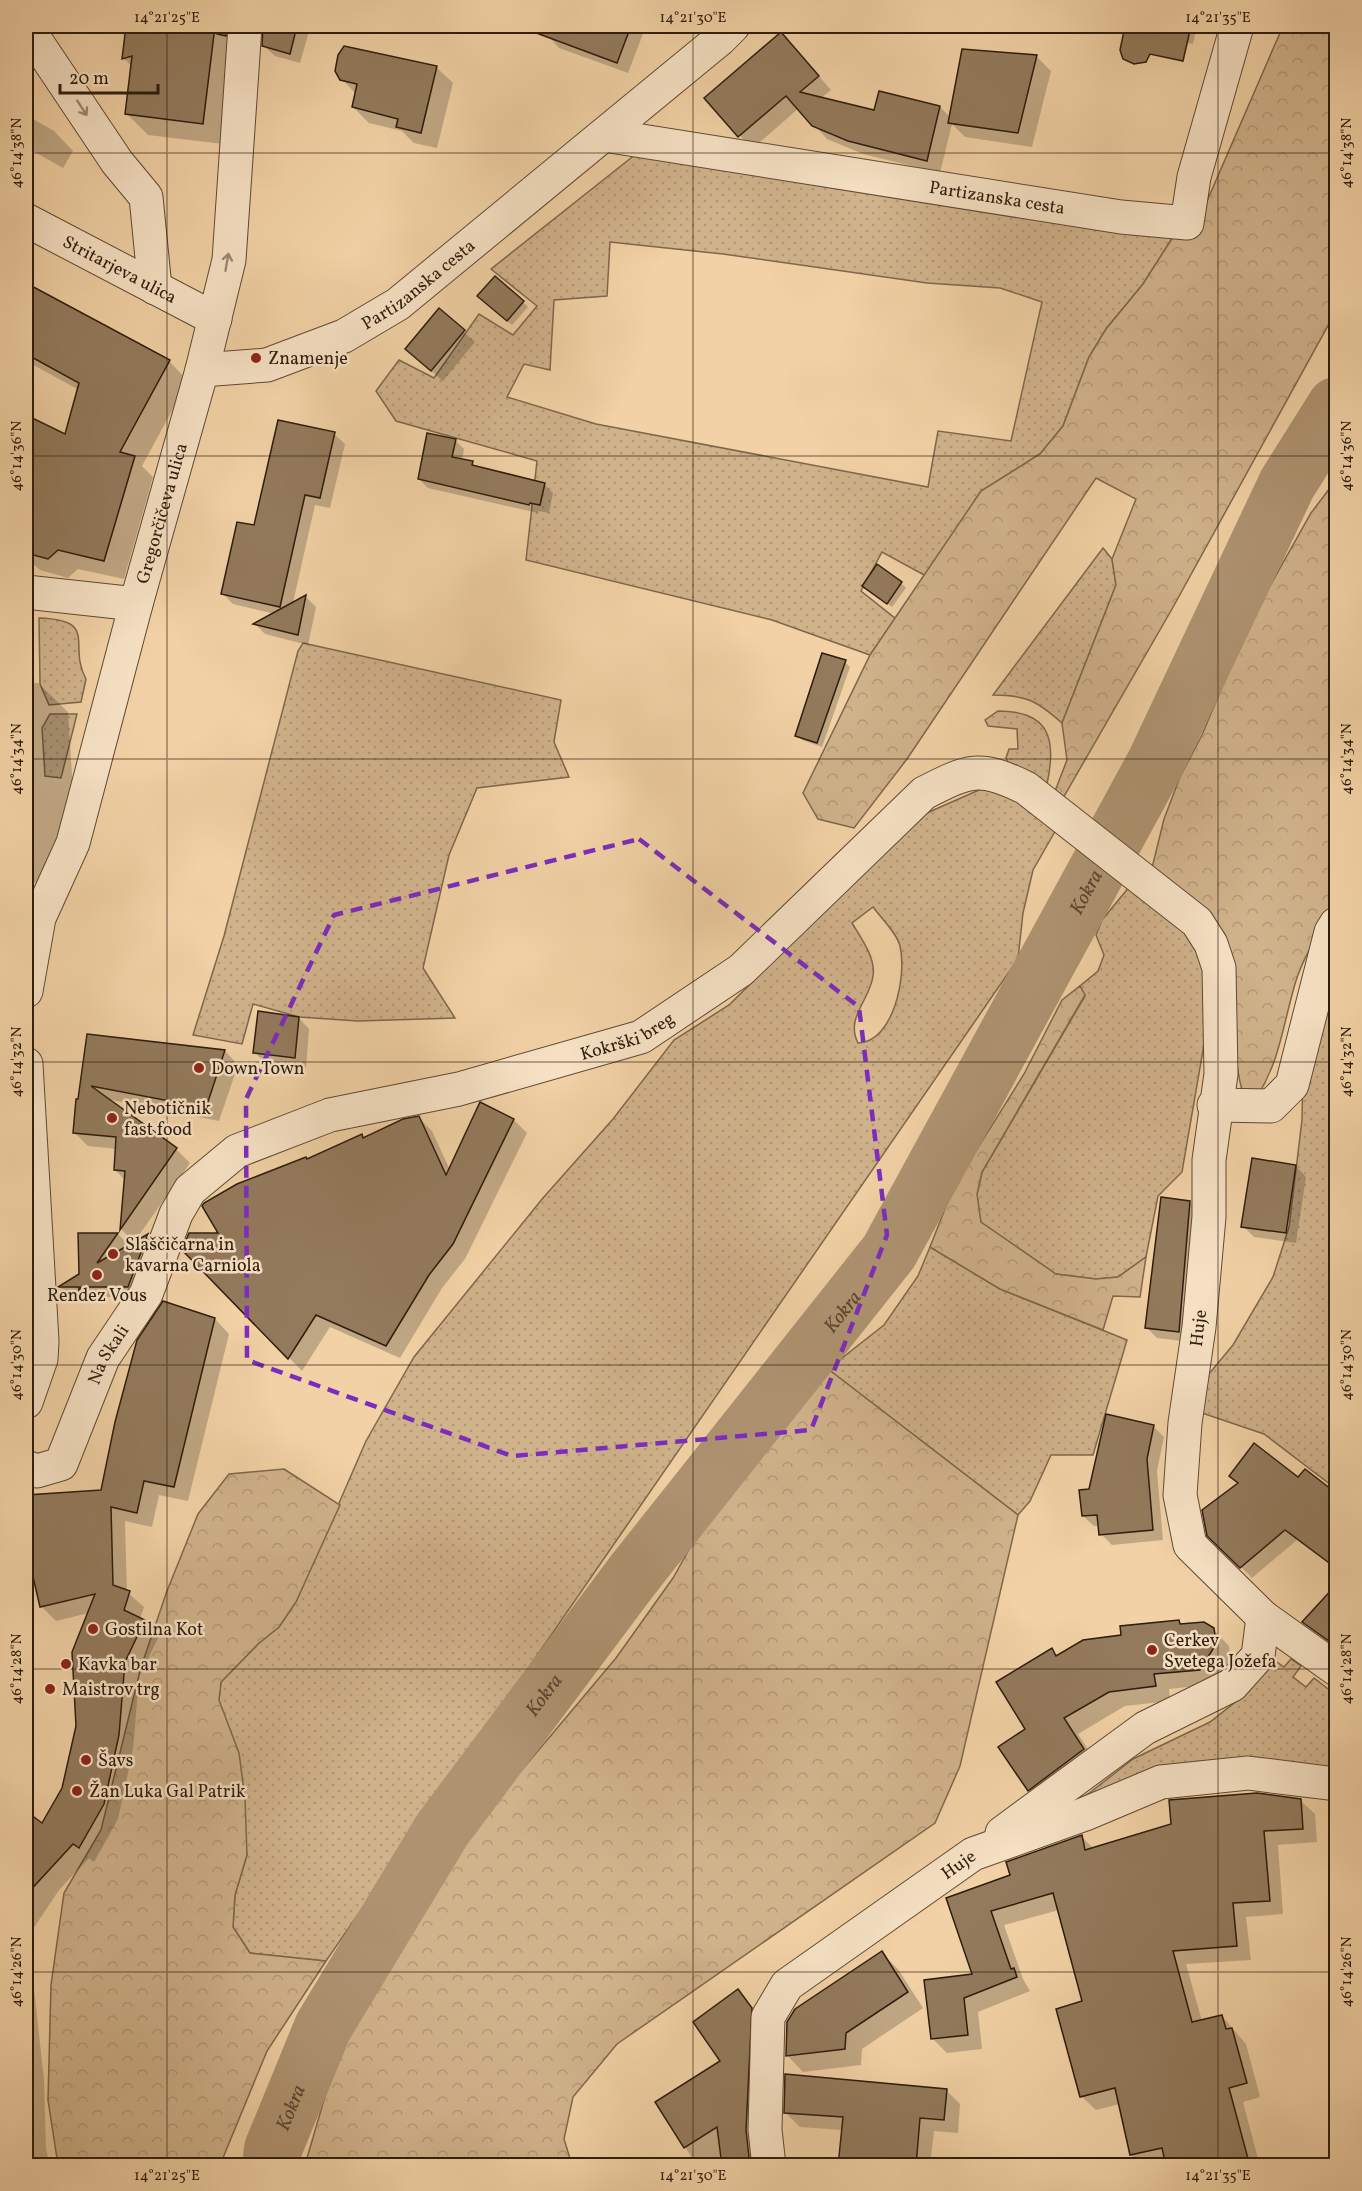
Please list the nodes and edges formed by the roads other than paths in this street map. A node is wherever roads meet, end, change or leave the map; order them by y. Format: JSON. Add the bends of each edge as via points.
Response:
{"nodes":[{"id":1,"x":26,"y":26,"type":"edge"},
{"id":2,"x":245,"y":26,"type":"edge"},
{"id":3,"x":733,"y":26,"type":"edge"},
{"id":4,"x":1237,"y":26,"type":"edge"},
{"id":5,"x":604,"y":135,"type":"junction"},
{"id":6,"x":26,"y":220,"type":"edge"},
{"id":7,"x":155,"y":288,"type":"junction"},
{"id":8,"x":215,"y":319,"type":"junction"},
{"id":9,"x":202,"y":370,"type":"junction"},
{"id":10,"x":26,"y":592,"type":"edge"},
{"id":11,"x":136,"y":604,"type":"junction"},
{"id":12,"x":32,"y":918,"type":"edge"},
{"id":13,"x":1197,"y":922,"type":"joint"},
{"id":14,"x":1336,"y":924,"type":"edge"},
{"id":15,"x":26,"y":983,"type":"edge"},
{"id":16,"x":26,"y":1064,"type":"edge"},
{"id":17,"x":1214,"y":1105,"type":"junction"},
{"id":18,"x":176,"y":1214,"type":"joint"},
{"id":19,"x":26,"y":1402,"type":"edge"},
{"id":20,"x":26,"y":1467,"type":"edge"},
{"id":21,"x":1263,"y":1617,"type":"junction"},
{"id":22,"x":1336,"y":1670,"type":"edge"},
{"id":23,"x":1336,"y":1784,"type":"edge"},
{"id":24,"x":973,"y":1854,"type":"junction"},
{"id":25,"x":770,"y":2166,"type":"edge"}],
"edges":[{"from":1,"to":7,"type":"street","one_way":true,"via":[[117,162],[146,196]]},
{"from":8,"to":2,"type":"street","name":"Gregorčičeva ulica","one_way":true,"via":[[229,260]]},
{"from":3,"to":5,"type":"street","name":"Partizanska cesta"},
{"from":4,"to":5,"type":"street","name":"Partizanska cesta","via":[[1194,177],[1187,223],[1120,217]]},
{"from":5,"to":9,"type":"street","name":"Partizanska cesta","via":[[398,303],[345,336],[267,365]]},
{"from":6,"to":7,"type":"street","name":"Stritarjeva ulica"},
{"from":7,"to":8,"type":"street","name":"Stritarjeva ulica"},
{"from":8,"to":9,"type":"street","name":"Gregorčičeva ulica"},
{"from":9,"to":11,"type":"street","name":"Gregorčičeva ulica"},
{"from":10,"to":11,"type":"street"},
{"from":11,"to":12,"type":"street","name":"Gregorčičeva ulica","via":[[74,843]]},
{"from":12,"to":15,"type":"street","name":"Gregorčičeva ulica"},
{"from":13,"to":17,"type":"street","name":"Huje","via":[[1211,944],[1219,968],[1221,1074]]},
{"from":13,"to":18,"type":"street","name":"Kokrški breg","via":[[1026,788],[1000,776],[975,771],[924,793],[741,970],[640,1037],[459,1089],[330,1115],[237,1151],[190,1190]]},
{"from":14,"to":17,"type":"street","via":[[1292,1085],[1271,1106]]},
{"from":16,"to":19,"type":"street","via":[[42,1341],[41,1359]]},
{"from":17,"to":21,"type":"street","name":"Huje","via":[[1209,1217],[1180,1495],[1190,1545]]},
{"from":18,"to":20,"type":"street","name":"Na Skali","via":[[146,1294],[103,1358],[61,1464],[37,1471]]},
{"from":21,"to":22,"type":"street","name":"Huje"},
{"from":21,"to":24,"type":"street","via":[[1258,1656],[1232,1685],[1145,1728]]},
{"from":23,"to":24,"type":"street","name":"Huje","via":[[1248,1773],[1161,1782]]},
{"from":24,"to":25,"type":"street","name":"Huje","via":[[787,1984],[768,2017],[765,2130]]}]}
